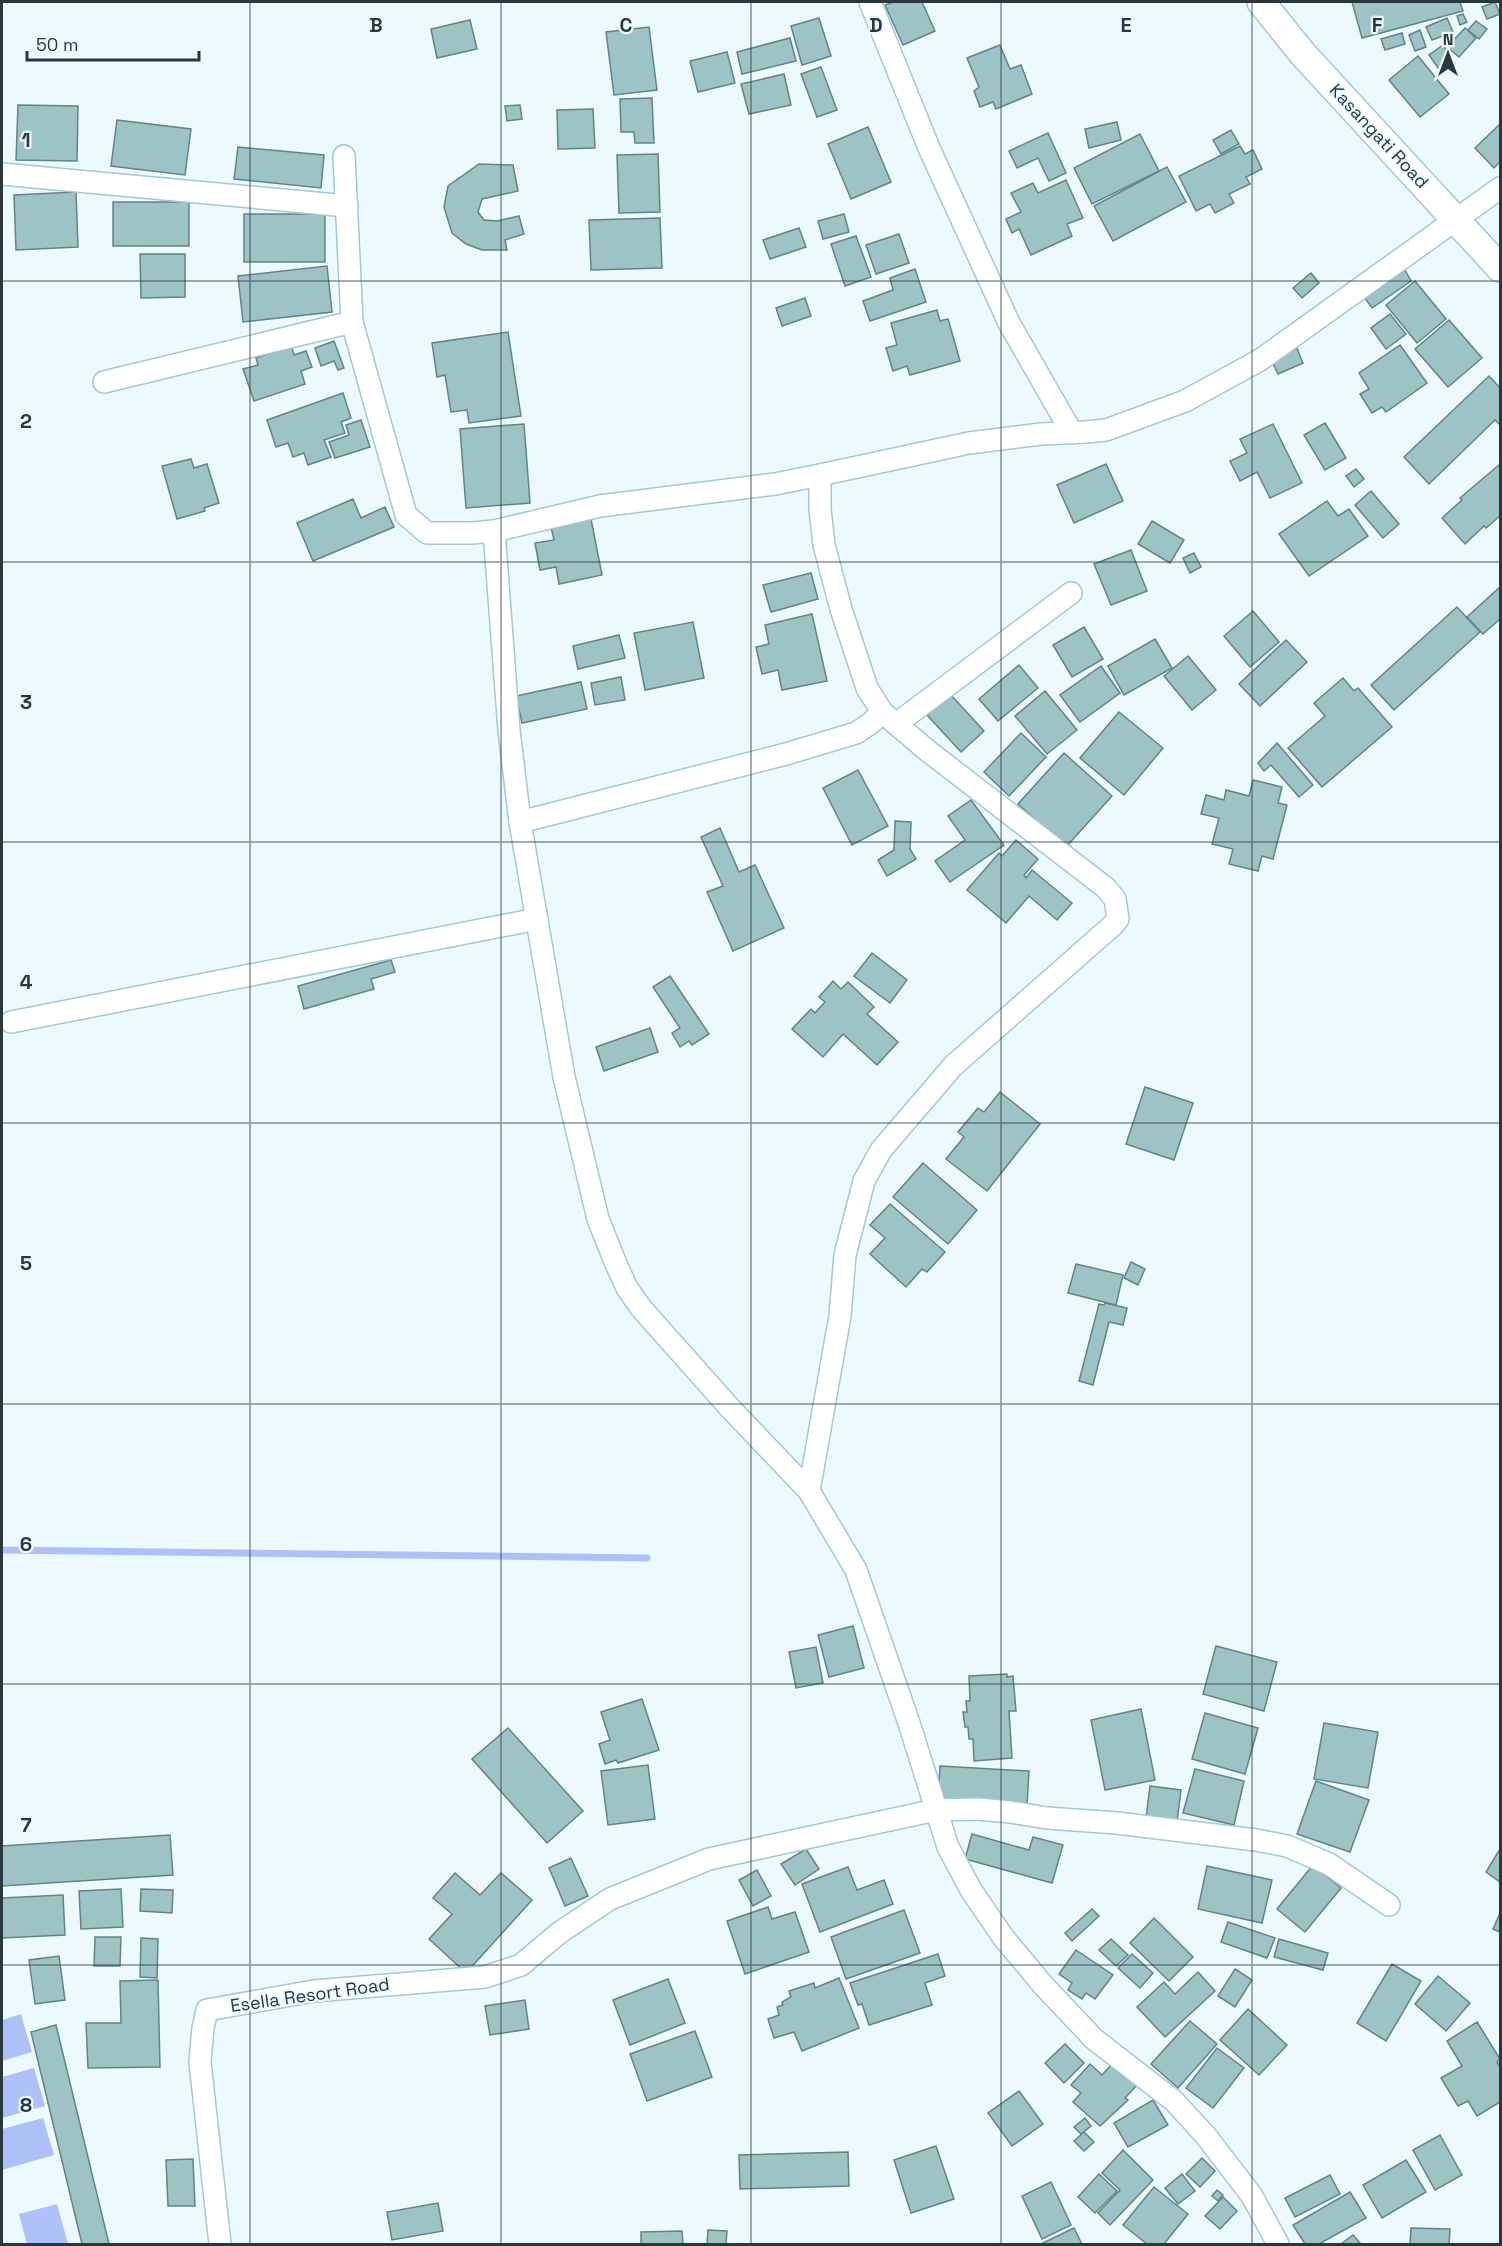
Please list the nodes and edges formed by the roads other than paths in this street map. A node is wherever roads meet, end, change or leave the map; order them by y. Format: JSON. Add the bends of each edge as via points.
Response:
{"nodes":[{"id":1,"x":870,"y":2,"type":"edge"},
{"id":2,"x":1261,"y":2,"type":"edge"},
{"id":3,"x":344,"y":156,"type":"dead end"},
{"id":4,"x":2,"y":174,"type":"edge"},
{"id":5,"x":1500,"y":188,"type":"edge"},
{"id":6,"x":347,"y":206,"type":"junction"},
{"id":7,"x":1457,"y":220,"type":"junction"},
{"id":8,"x":1500,"y":268,"type":"edge"},
{"id":9,"x":352,"y":322,"type":"junction"},
{"id":10,"x":104,"y":382,"type":"dead end"},
{"id":11,"x":1072,"y":433,"type":"junction"},
{"id":12,"x":820,"y":476,"type":"junction"},
{"id":13,"x":494,"y":531,"type":"junction"},
{"id":14,"x":1071,"y":593,"type":"dead end"},
{"id":15,"x":889,"y":718,"type":"junction"},
{"id":16,"x":520,"y":822,"type":"junction"},
{"id":17,"x":537,"y":918,"type":"junction"},
{"id":18,"x":11,"y":1022,"type":"dead end"},
{"id":19,"x":809,"y":1491,"type":"junction"},
{"id":20,"x":936,"y":1810,"type":"junction"},
{"id":21,"x":1389,"y":1905,"type":"dead end"},
{"id":22,"x":219,"y":2244,"type":"edge"},
{"id":23,"x":1278,"y":2244,"type":"edge"}],
"edges":[{"from":1,"to":11,"type":"street","via":[[929,148],[1009,323]]},
{"from":2,"to":7,"type":"street","name":"Kasangati Road","via":[[1302,53]]},
{"from":3,"to":6,"type":"street"},
{"from":4,"to":6,"type":"street"},
{"from":5,"to":7,"type":"street"},
{"from":6,"to":9,"type":"street"},
{"from":7,"to":8,"type":"street","name":"Kasangati Road"},
{"from":7,"to":11,"type":"street","via":[[1251,365],[1185,401],[1106,430]]},
{"from":9,"to":10,"type":"street"},
{"from":9,"to":13,"type":"street","via":[[406,515],[427,533]]},
{"from":11,"to":12,"type":"street","via":[[969,442]]},
{"from":12,"to":13,"type":"street","via":[[600,506]]},
{"from":12,"to":15,"type":"street","via":[[824,546],[841,609],[867,688]]},
{"from":13,"to":16,"type":"street"},
{"from":14,"to":15,"type":"street"},
{"from":15,"to":16,"type":"street","via":[[856,733],[786,754]]},
{"from":15,"to":19,"type":"street","via":[[1106,888],[1115,899],[1118,918],[953,1066],[881,1150],[864,1181],[845,1255],[840,1316]]},
{"from":16,"to":17,"type":"street"},
{"from":17,"to":18,"type":"street"},
{"from":17,"to":19,"type":"street","via":[[564,1077],[598,1219],[623,1280],[641,1308]]},
{"from":19,"to":20,"type":"street","via":[[856,1570]]},
{"from":20,"to":21,"type":"street","via":[[1010,1812],[1287,1846],[1329,1864]]},
{"from":20,"to":22,"type":"street","name":"Esella Resort Road","via":[[708,1859],[610,1899],[559,1933],[521,1965],[486,1977],[314,1991],[207,2010],[200,2062]]},
{"from":20,"to":23,"type":"street","via":[[948,1847],[1003,1937],[1094,2039],[1174,2101],[1206,2136],[1252,2196]]}]}
